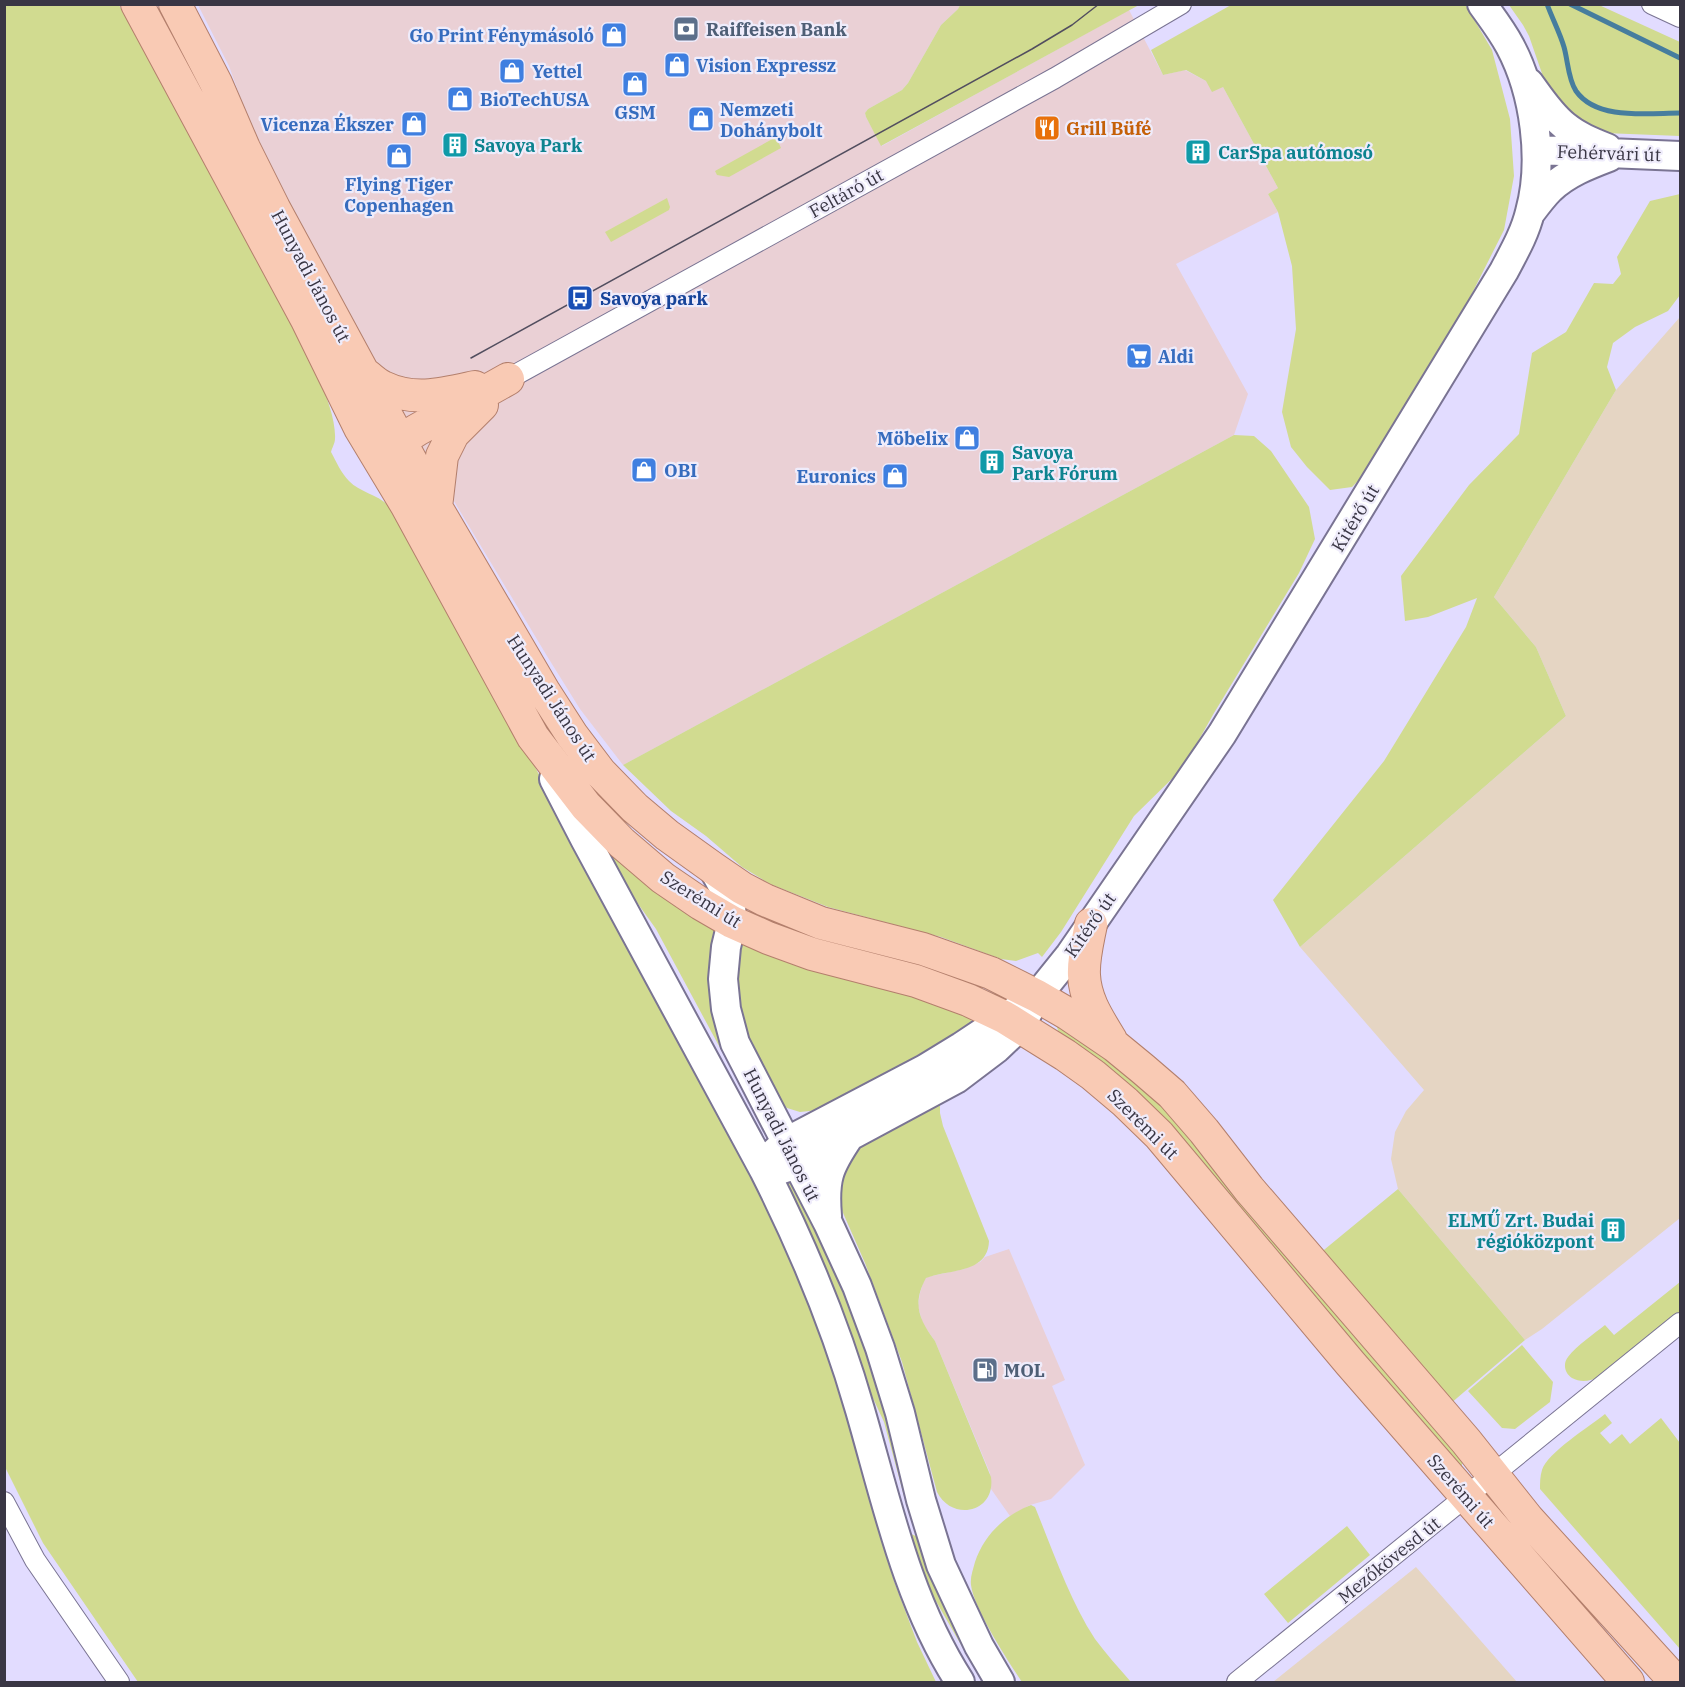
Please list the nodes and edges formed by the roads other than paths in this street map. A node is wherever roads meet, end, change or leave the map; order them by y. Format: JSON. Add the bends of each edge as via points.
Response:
{"nodes":[{"id":1,"x":137,"y":4,"type":"edge"},
{"id":2,"x":175,"y":4,"type":"edge"},
{"id":3,"x":1181,"y":4,"type":"edge"},
{"id":4,"x":1482,"y":4,"type":"edge"},
{"id":5,"x":1652,"y":4,"type":"edge"},
{"id":6,"x":1680,"y":17,"type":"edge"},
{"id":7,"x":1522,"y":74,"type":"junction"},
{"id":8,"x":1537,"y":150,"type":"junction"},
{"id":9,"x":1617,"y":154,"type":"junction"},
{"id":10,"x":1680,"y":156,"type":"edge"},
{"id":11,"x":1530,"y":214,"type":"junction"},
{"id":12,"x":364,"y":373,"type":"junction"},
{"id":13,"x":508,"y":379,"type":"junction"},
{"id":14,"x":400,"y":441,"type":"junction"},
{"id":15,"x":388,"y":475,"type":"junction"},
{"id":16,"x":435,"y":507,"type":"junction"},
{"id":17,"x":533,"y":737,"type":"junction"},
{"id":18,"x":713,"y":868,"type":"junction"},
{"id":19,"x":732,"y":922,"type":"junction"},
{"id":20,"x":1091,"y":924,"type":"junction"},
{"id":21,"x":1038,"y":996,"type":"junction"},
{"id":22,"x":1012,"y":1022,"type":"junction"},
{"id":23,"x":1115,"y":1046,"type":"junction"},
{"id":24,"x":850,"y":1135,"type":"junction"},
{"id":25,"x":792,"y":1153,"type":"junction"},
{"id":26,"x":764,"y":1170,"type":"junction"},
{"id":27,"x":828,"y":1223,"type":"junction"},
{"id":28,"x":1680,"y":1323,"type":"edge"},
{"id":29,"x":1493,"y":1476,"type":"junction"},
{"id":30,"x":1467,"y":1497,"type":"junction"},
{"id":31,"x":4,"y":1502,"type":"edge"},
{"id":32,"x":119,"y":1683,"type":"edge"},
{"id":33,"x":960,"y":1683,"type":"edge"},
{"id":34,"x":1000,"y":1683,"type":"edge"},
{"id":35,"x":1237,"y":1683,"type":"edge"},
{"id":36,"x":1628,"y":1683,"type":"edge"},
{"id":37,"x":1676,"y":1683,"type":"edge"}],
"edges":[{"from":1,"to":15,"type":"main road","name":"Hunyadi János út"},
{"from":2,"to":12,"type":"main road","name":"Hunyadi János út","via":[[274,208]]},
{"from":3,"to":13,"type":"street","name":"Feltáró út","via":[[1093,57]]},
{"from":4,"to":7,"type":"main road","name":"Kitérő út"},
{"from":5,"to":6,"type":"street"},
{"from":7,"to":8,"type":"main road","name":"Kitérő út"},
{"from":7,"to":9,"type":"main road","via":[[1566,126]]},
{"from":8,"to":9,"type":"main road","name":"Fehérvári út"},
{"from":8,"to":11,"type":"main road","name":"Kitérő út","via":[[1537,183]]},
{"from":9,"to":10,"type":"main road","name":"Fehérvári út"},
{"from":9,"to":11,"type":"main road","via":[[1561,180]]},
{"from":11,"to":20,"type":"main road","name":"Kitérő út","via":[[1504,271],[1222,734]]},
{"from":12,"to":13,"type":"main road","via":[[381,387],[415,397]]},
{"from":12,"to":14,"type":"main road","name":"Hunyadi János út"},
{"from":13,"to":14,"type":"main road"},
{"from":13,"to":16,"type":"main road","via":[[453,434],[442,456]]},
{"from":14,"to":15,"type":"main road","via":[[391,453]]},
{"from":14,"to":16,"type":"main road","name":"Hunyadi János út"},
{"from":15,"to":17,"type":"main road","name":"Hunyadi János út"},
{"from":16,"to":18,"type":"main road","name":"Hunyadi János út","via":[[545,693],[600,772],[635,808]]},
{"from":17,"to":19,"type":"main road","name":"Szerémi út","via":[[586,806],[622,843],[663,878]]},
{"from":17,"to":26,"type":"main road","name":"Hunyadi János út"},
{"from":18,"to":19,"type":"main road","name":"Hunyadi János út","via":[[731,906]]},
{"from":18,"to":21,"type":"main road","name":"Szerémi út","via":[[742,888],[800,914],[957,960]]},
{"from":19,"to":22,"type":"main road","name":"Szerémi út","via":[[812,954],[916,981]]},
{"from":19,"to":25,"type":"main road","name":"Hunyadi János út","via":[[723,979],[726,1009],[735,1043]]},
{"from":20,"to":21,"type":"main road","name":"Kitérő út"},
{"from":20,"to":23,"type":"main road","via":[[1084,974],[1086,991]]},
{"from":21,"to":22,"type":"main road","name":"Kitérő út"},
{"from":21,"to":23,"type":"main road","name":"Szerémi út"},
{"from":22,"to":24,"type":"main road","name":"Kitérő út","via":[[991,1053],[956,1079]]},
{"from":22,"to":25,"type":"main road","name":"Kitérő út","via":[[856,1104]]},
{"from":22,"to":30,"type":"main road","name":"Szerémi út","via":[[1093,1075],[1159,1135]]},
{"from":23,"to":29,"type":"main road","name":"Szerémi út","via":[[1172,1094]]},
{"from":24,"to":25,"type":"main road","name":"Kitérő út"},
{"from":24,"to":27,"type":"main road","via":[[828,1174]]},
{"from":25,"to":26,"type":"main road","name":"Kitérő út","via":[[779,1170]]},
{"from":25,"to":27,"type":"main road","name":"Hunyadi János út"},
{"from":26,"to":33,"type":"main road","name":"Hunyadi János út","via":[[829,1315],[919,1602]]},
{"from":27,"to":34,"type":"main road","name":"Hunyadi János út","via":[[880,1348],[941,1565]]},
{"from":28,"to":29,"type":"street","name":"Mezőkövesd út"},
{"from":29,"to":30,"type":"street","name":"Mezőkövesd út"},
{"from":29,"to":37,"type":"main road","name":"Szerémi út"},
{"from":30,"to":35,"type":"street","name":"Mezőkövesd út"},
{"from":30,"to":36,"type":"main road","name":"Szerémi út"},
{"from":31,"to":32,"type":"street","via":[[34,1560]]}]}
